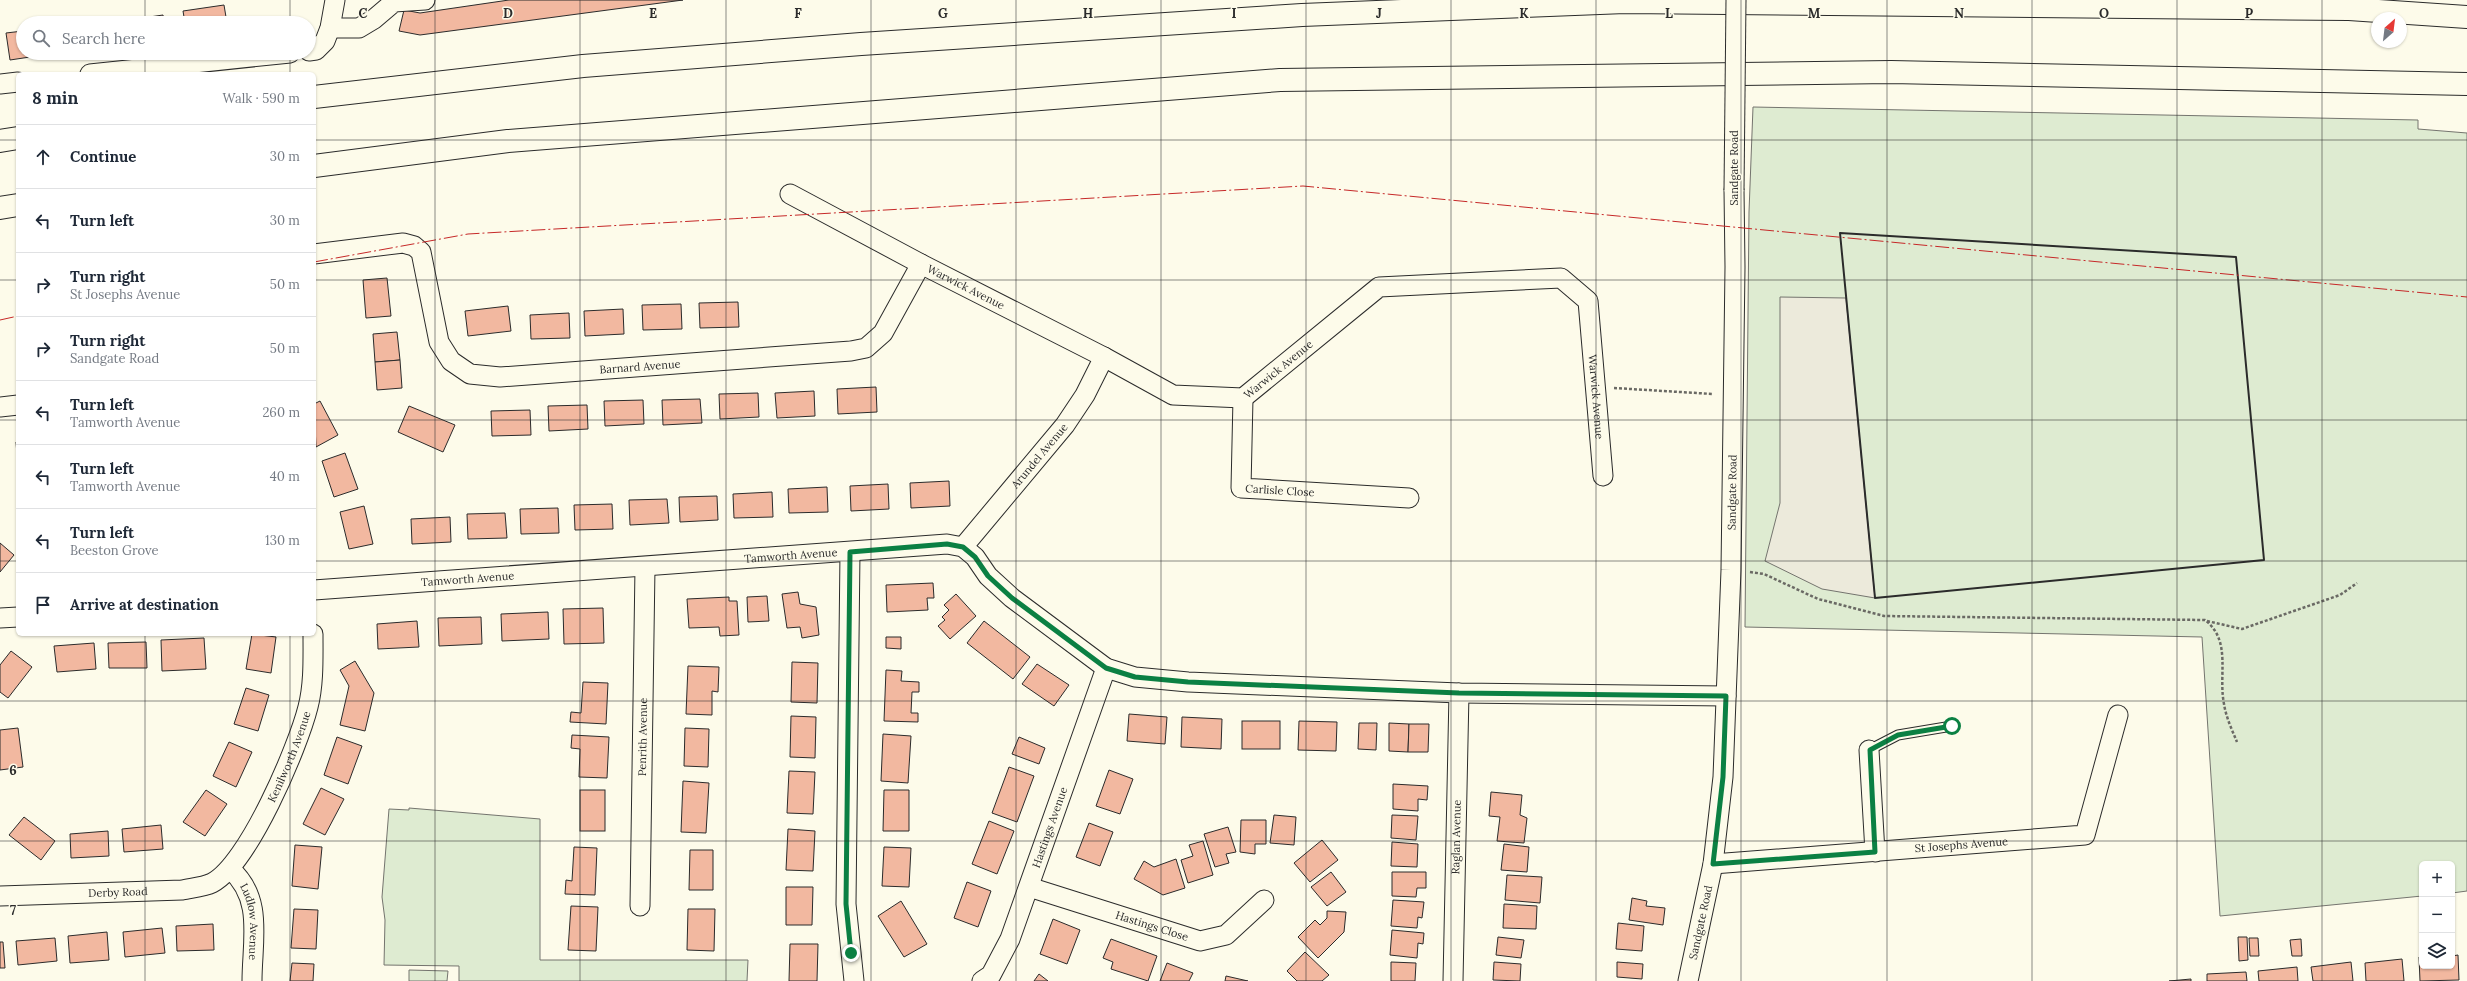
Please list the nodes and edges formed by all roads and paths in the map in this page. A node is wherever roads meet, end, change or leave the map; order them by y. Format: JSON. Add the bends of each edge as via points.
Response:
{"nodes":[{"id":1,"x":335,"y":0,"type":"edge"},
{"id":2,"x":425,"y":0,"type":"edge"},
{"id":3,"x":1736,"y":0,"type":"edge"},
{"id":4,"x":2467,"y":7,"type":"edge"},
{"id":5,"x":2423,"y":14,"type":"junction"},
{"id":6,"x":2467,"y":17,"type":"edge"},
{"id":7,"x":330,"y":28,"type":"junction"},
{"id":8,"x":316,"y":48,"type":"edge"},
{"id":9,"x":223,"y":60,"type":"edge"},
{"id":10,"x":109,"y":72,"type":"edge"},
{"id":11,"x":16,"y":82,"type":"edge"},
{"id":12,"x":0,"y":84,"type":"edge"},
{"id":13,"x":2467,"y":84,"type":"edge"},
{"id":14,"x":316,"y":97,"type":"edge"},
{"id":15,"x":16,"y":138,"type":"edge"},
{"id":16,"x":0,"y":141,"type":"edge"},
{"id":17,"x":316,"y":166,"type":"edge"},
{"id":18,"x":790,"y":194,"type":"dead end"},
{"id":19,"x":16,"y":205,"type":"edge"},
{"id":20,"x":0,"y":208,"type":"edge"},
{"id":21,"x":316,"y":254,"type":"edge"},
{"id":22,"x":921,"y":264,"type":"junction"},
{"id":23,"x":1104,"y":357,"type":"junction"},
{"id":24,"x":1596,"y":387,"type":"junction"},
{"id":25,"x":1733,"y":396,"type":"junction"},
{"id":26,"x":1243,"y":398,"type":"junction"},
{"id":27,"x":16,"y":405,"type":"edge"},
{"id":28,"x":0,"y":407,"type":"edge"},
{"id":29,"x":1603,"y":476,"type":"dead end"},
{"id":30,"x":1409,"y":498,"type":"dead end"},
{"id":31,"x":963,"y":547,"type":"junction"},
{"id":32,"x":850,"y":552,"type":"junction"},
{"id":33,"x":646,"y":567,"type":"junction"},
{"id":34,"x":1731,"y":570,"type":"junction"},
{"id":35,"x":2357,"y":584,"type":"dead end"},
{"id":36,"x":316,"y":590,"type":"edge"},
{"id":37,"x":16,"y":617,"type":"edge"},
{"id":38,"x":0,"y":618,"type":"edge"},
{"id":39,"x":2204,"y":620,"type":"junction"},
{"id":40,"x":313,"y":636,"type":"edge"},
{"id":41,"x":1106,"y":668,"type":"junction"},
{"id":42,"x":1459,"y":693,"type":"junction"},
{"id":43,"x":1726,"y":696,"type":"junction"},
{"id":44,"x":2118,"y":714,"type":"dead end"},
{"id":45,"x":1952,"y":726,"type":"dead end"},
{"id":46,"x":2237,"y":742,"type":"dead end"},
{"id":47,"x":1870,"y":750,"type":"joint"},
{"id":48,"x":1875,"y":852,"type":"junction"},
{"id":49,"x":1713,"y":864,"type":"junction"},
{"id":50,"x":230,"y":869,"type":"junction"},
{"id":51,"x":1029,"y":887,"type":"junction"},
{"id":52,"x":0,"y":896,"type":"edge"},
{"id":53,"x":1264,"y":900,"type":"dead end"},
{"id":54,"x":640,"y":906,"type":"dead end"},
{"id":55,"x":252,"y":981,"type":"edge"},
{"id":56,"x":854,"y":981,"type":"edge"},
{"id":57,"x":982,"y":981,"type":"edge"},
{"id":58,"x":1453,"y":981,"type":"edge"},
{"id":59,"x":1688,"y":981,"type":"edge"}],
"edges":[{"from":1,"to":7,"type":"street"},
{"from":2,"to":7,"type":"street","via":[[394,2],[374,20],[359,28]]},
{"from":3,"to":25,"type":"street","name":"Sandgate Road","bridge":true},
{"from":4,"to":5,"type":"highway"},
{"from":5,"to":6,"type":"highway"},
{"from":5,"to":14,"type":"highway","via":[[2350,9],[1625,2],[1302,15],[853,45],[583,66]]},
{"from":7,"to":8,"type":"street","via":[[325,41]]},
{"from":9,"to":10,"type":"street"},
{"from":11,"to":12,"type":"street"},
{"from":13,"to":17,"type":"highway","via":[[1891,72],[1280,80],[508,141]]},
{"from":15,"to":16,"type":"highway"},
{"from":18,"to":22,"type":"street","name":"Warwick Avenue"},
{"from":19,"to":20,"type":"highway"},
{"from":21,"to":22,"type":"street","name":"Barnard Avenue","via":[[403,242],[414,246],[421,252],[439,342],[451,361],[470,374],[500,377],[866,348],[883,332]]},
{"from":22,"to":23,"type":"street","name":"Warwick Avenue"},
{"from":23,"to":26,"type":"street","name":"Warwick Avenue","via":[[1173,395]]},
{"from":23,"to":31,"type":"street","name":"Arundel Avenue","via":[[1085,395],[1065,425]]},
{"from":24,"to":25,"type":"path"},
{"from":24,"to":26,"type":"street","name":"Warwick Avenue","via":[[1588,301],[1561,278],[1379,287]]},
{"from":24,"to":29,"type":"street","name":"Warwick Avenue"},
{"from":25,"to":34,"type":"street","name":"Sandgate Road"},
{"from":26,"to":30,"type":"street","name":"Carlisle Close","via":[[1241,488]]},
{"from":27,"to":28,"type":"street"},
{"from":31,"to":32,"type":"street","name":"Tamworth Avenue","via":[[947,544]]},
{"from":31,"to":41,"type":"street","via":[[975,557],[988,576],[1012,598]]},
{"from":32,"to":33,"type":"street","name":"Tamworth Avenue"},
{"from":32,"to":56,"type":"street","via":[[846,904]]},
{"from":33,"to":36,"type":"street","name":"Tamworth Avenue"},
{"from":33,"to":54,"type":"street","name":"Penrith Avenue"},
{"from":34,"to":39,"type":"path","via":[[1764,574],[1818,599],[1884,616]]},
{"from":34,"to":43,"type":"street","name":"Sandgate Road"},
{"from":35,"to":39,"type":"path","via":[[2340,595],[2242,628]]},
{"from":37,"to":38,"type":"street"},
{"from":39,"to":46,"type":"path","via":[[2215,628],[2221,643],[2224,704]]},
{"from":40,"to":50,"type":"street","name":"Kenilworth Avenue","via":[[308,706],[293,749],[259,826]]},
{"from":41,"to":42,"type":"street","via":[[1135,677],[1188,682]]},
{"from":41,"to":51,"type":"street","name":"Hastings Avenue"},
{"from":42,"to":43,"type":"street"},
{"from":42,"to":58,"type":"street","name":"Raglan Avenue"},
{"from":43,"to":49,"type":"street","name":"Sandgate Road","via":[[1723,777]]},
{"from":44,"to":48,"type":"street","name":"St Josephs Avenue","via":[[2085,835]]},
{"from":45,"to":47,"type":"lane","via":[[1898,735]]},
{"from":47,"to":48,"type":"street"},
{"from":48,"to":49,"type":"street","name":"St Josephs Avenue"},
{"from":49,"to":59,"type":"street","name":"Sandgate Road"},
{"from":50,"to":52,"type":"street","name":"Derby Road","via":[[212,883],[182,890]]},
{"from":50,"to":55,"type":"street","name":"Ludlow Avenue","via":[[246,885],[253,903]]},
{"from":51,"to":53,"type":"street","name":"Hastings Close","via":[[1200,941],[1226,935]]},
{"from":51,"to":57,"type":"street","name":"Hastings Avenue","via":[[1010,940],[991,975]]}]}
